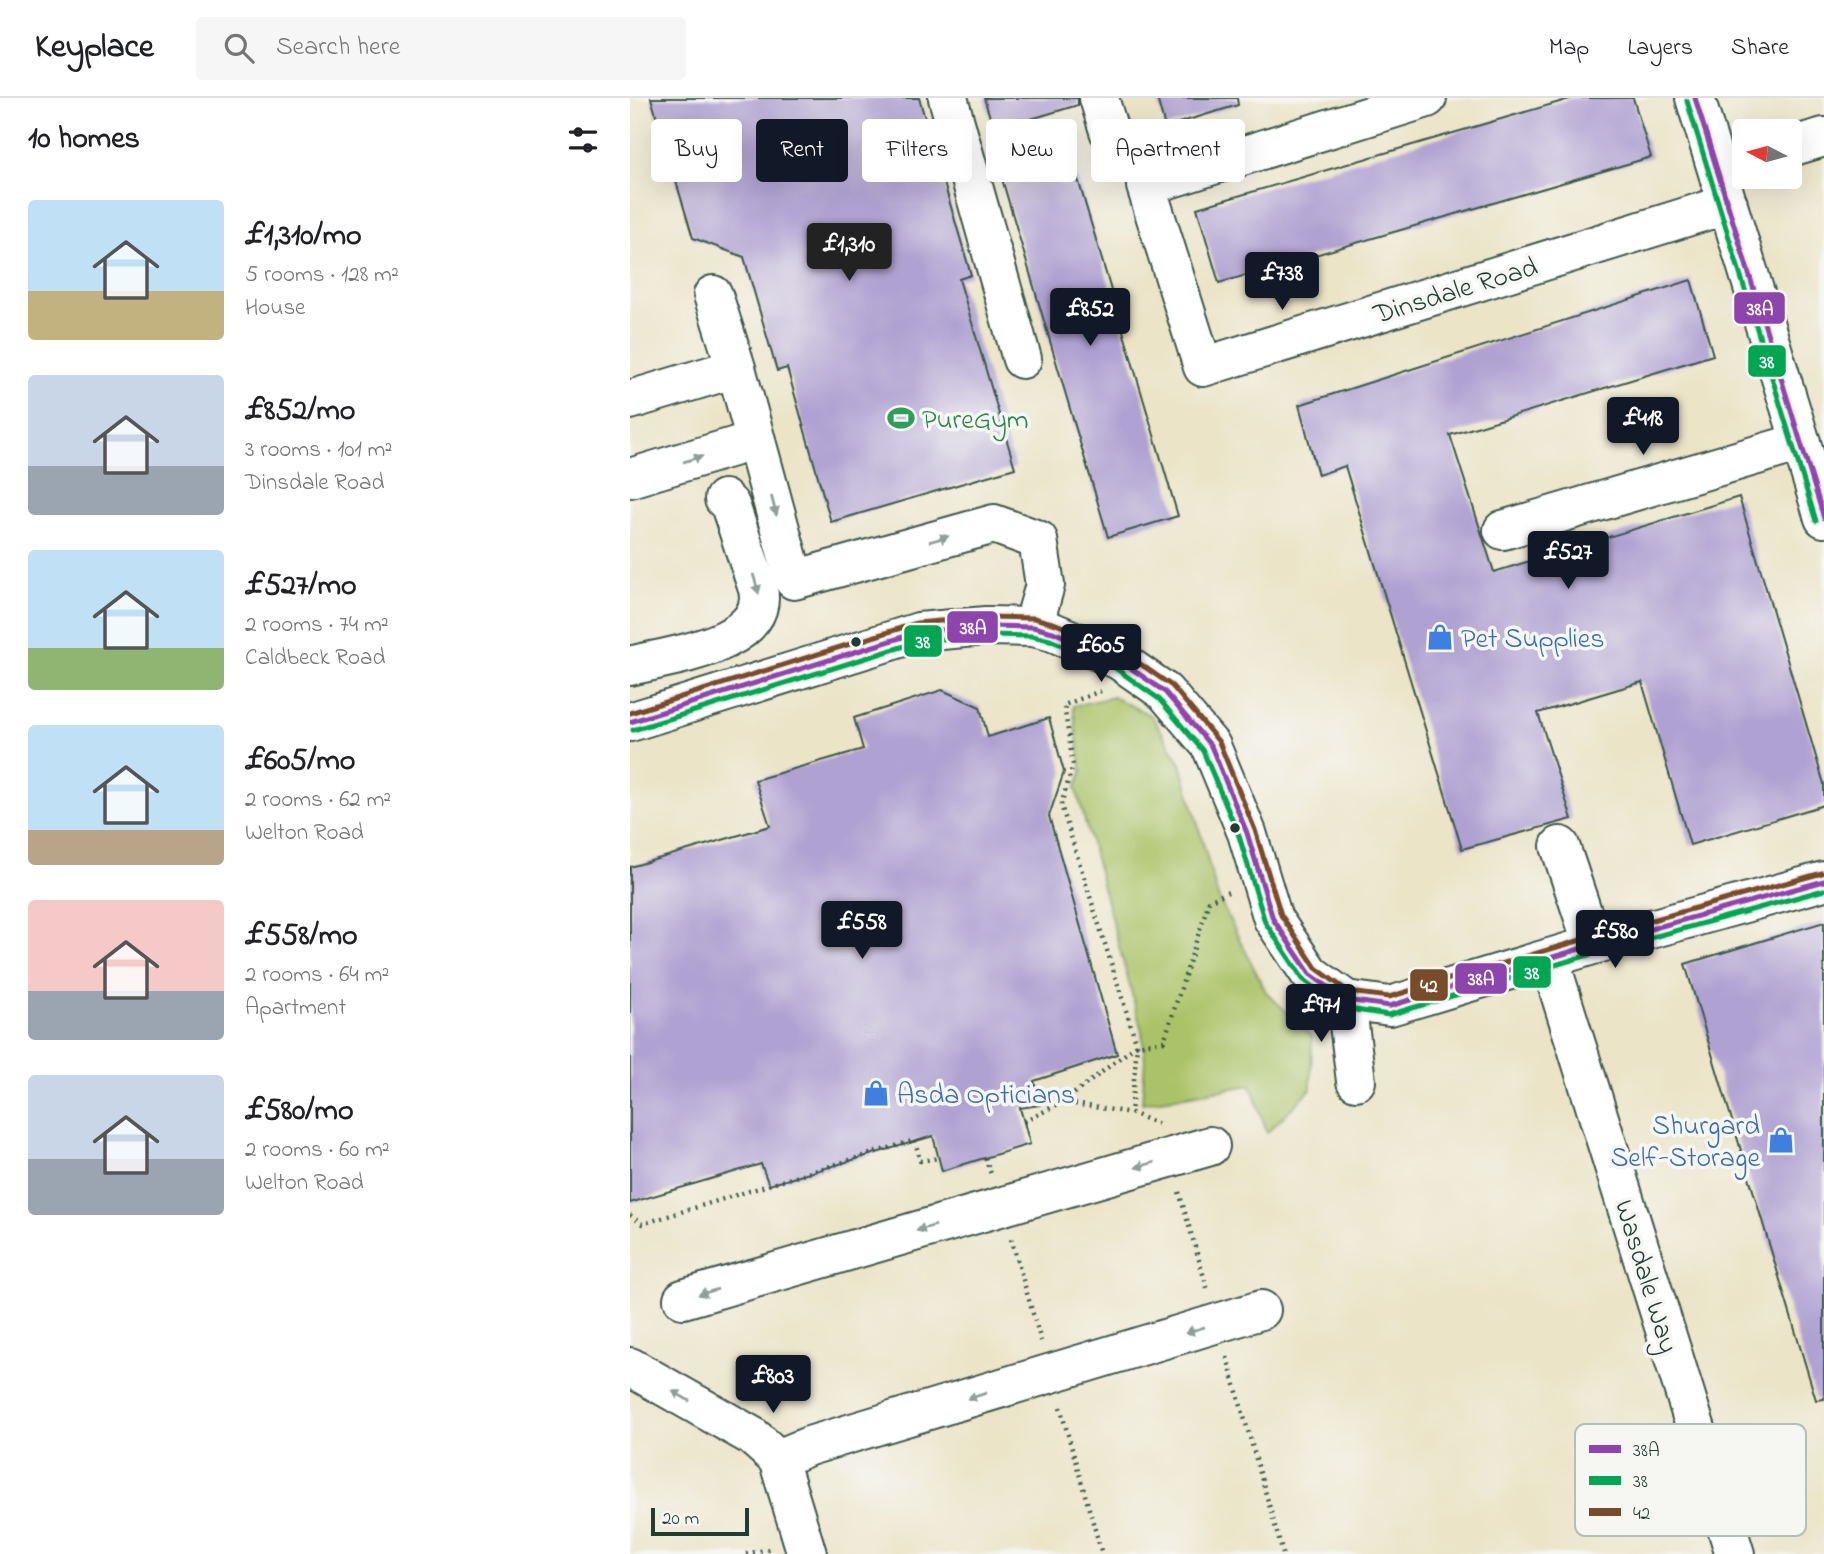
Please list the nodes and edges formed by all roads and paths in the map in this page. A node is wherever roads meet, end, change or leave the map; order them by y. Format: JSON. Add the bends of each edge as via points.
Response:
{"nodes":[{"id":1,"x":948,"y":98,"type":"edge"},
{"id":2,"x":1427,"y":98,"type":"edge"},
{"id":3,"x":1695,"y":98,"type":"edge"},
{"id":4,"x":1824,"y":137,"type":"edge"},
{"id":5,"x":1802,"y":143,"type":"edge"},
{"id":6,"x":1731,"y":164,"type":"edge"},
{"id":7,"x":1728,"y":204,"type":"junction"},
{"id":8,"x":713,"y":295,"type":"dead end"},
{"id":9,"x":1022,"y":359,"type":"dead end"},
{"id":10,"x":736,"y":368,"type":"junction"},
{"id":11,"x":630,"y":400,"type":"edge"},
{"id":12,"x":756,"y":440,"type":"junction"},
{"id":13,"x":1801,"y":442,"type":"junction"},
{"id":14,"x":630,"y":478,"type":"edge"},
{"id":15,"x":723,"y":499,"type":"dead end"},
{"id":16,"x":1824,"y":518,"type":"edge"},
{"id":17,"x":1503,"y":530,"type":"dead end"},
{"id":18,"x":1033,"y":627,"type":"junction"},
{"id":19,"x":630,"y":666,"type":"edge"},
{"id":20,"x":1154,"y":685,"type":"junction"},
{"id":21,"x":630,"y":722,"type":"edge"},
{"id":22,"x":1560,"y":846,"type":"dead end"},
{"id":23,"x":1261,"y":878,"type":"junction"},
{"id":24,"x":1824,"y":881,"type":"edge"},
{"id":25,"x":1593,"y":945,"type":"junction"},
{"id":26,"x":1549,"y":958,"type":"junction"},
{"id":27,"x":1346,"y":1000,"type":"junction"},
{"id":28,"x":1137,"y":1045,"type":"junction"},
{"id":29,"x":1356,"y":1081,"type":"dead end"},
{"id":30,"x":1062,"y":1102,"type":"junction"},
{"id":31,"x":1131,"y":1113,"type":"junction"},
{"id":32,"x":1024,"y":1122,"type":"dead end"},
{"id":33,"x":1210,"y":1146,"type":"dead end"},
{"id":34,"x":939,"y":1158,"type":"dead end"},
{"id":35,"x":1169,"y":1158,"type":"junction"},
{"id":36,"x":630,"y":1215,"type":"edge"},
{"id":37,"x":683,"y":1299,"type":"dead end"},
{"id":38,"x":1261,"y":1311,"type":"dead end"},
{"id":39,"x":1218,"y":1323,"type":"junction"},
{"id":40,"x":630,"y":1367,"type":"edge"},
{"id":41,"x":1694,"y":1424,"type":"edge"},
{"id":42,"x":778,"y":1459,"type":"junction"},
{"id":43,"x":1729,"y":1536,"type":"edge"},
{"id":44,"x":807,"y":1554,"type":"edge"},
{"id":45,"x":1283,"y":1554,"type":"edge"},
{"id":46,"x":1735,"y":1554,"type":"edge"}],
"edges":[{"from":1,"to":9,"type":"street"},
{"from":2,"to":7,"type":"street","name":"Dinsdale Road","via":[[1146,186],[1203,368]]},
{"from":3,"to":6,"type":"street"},
{"from":4,"to":5,"type":"street"},
{"from":6,"to":7,"type":"street"},
{"from":7,"to":13,"type":"street"},
{"from":8,"to":10,"type":"street"},
{"from":10,"to":11,"type":"street"},
{"from":10,"to":12,"type":"street"},
{"from":14,"to":12,"type":"street","one_way":true},
{"from":12,"to":18,"type":"street","one_way":true,"via":[[794,580],[994,524],[1038,540],[1045,584]]},
{"from":13,"to":16,"type":"street"},
{"from":13,"to":17,"type":"street"},
{"from":15,"to":19,"type":"street","one_way":true,"via":[[730,505],[758,589],[753,618],[732,637]]},
{"from":18,"to":20,"type":"street","via":[[1119,660]]},
{"from":18,"to":21,"type":"street","via":[[919,632]]},
{"from":20,"to":23,"type":"street","via":[[1210,746]]},
{"from":20,"to":28,"type":"path","via":[[1097,692],[1064,705],[1073,765],[1061,805]]},
{"from":22,"to":25,"type":"street"},
{"from":23,"to":27,"type":"street","via":[[1273,919],[1310,974]]},
{"from":23,"to":28,"type":"path","via":[[1209,901],[1164,1041]]},
{"from":24,"to":25,"type":"street"},
{"from":25,"to":26,"type":"street"},
{"from":26,"to":27,"type":"street","via":[[1390,1006]]},
{"from":26,"to":41,"type":"street","name":"Wasdale Way"},
{"from":27,"to":29,"type":"street"},
{"from":28,"to":30,"type":"path"},
{"from":28,"to":31,"type":"path"},
{"from":30,"to":31,"type":"path"},
{"from":30,"to":32,"type":"path"},
{"from":31,"to":35,"type":"path","via":[[1159,1124],[1169,1144]]},
{"from":33,"to":35,"type":"street"},
{"from":34,"to":36,"type":"path","via":[[920,1161],[915,1140],[642,1224]]},
{"from":35,"to":37,"type":"street","one_way":true},
{"from":35,"to":39,"type":"path"},
{"from":38,"to":39,"type":"street"},
{"from":39,"to":42,"type":"street","one_way":true},
{"from":39,"to":45,"type":"path"},
{"from":42,"to":40,"type":"street","one_way":true,"via":[[752,1436]]},
{"from":42,"to":44,"type":"street"},
{"from":43,"to":46,"type":"street","name":"Wasdale Way"}]}
